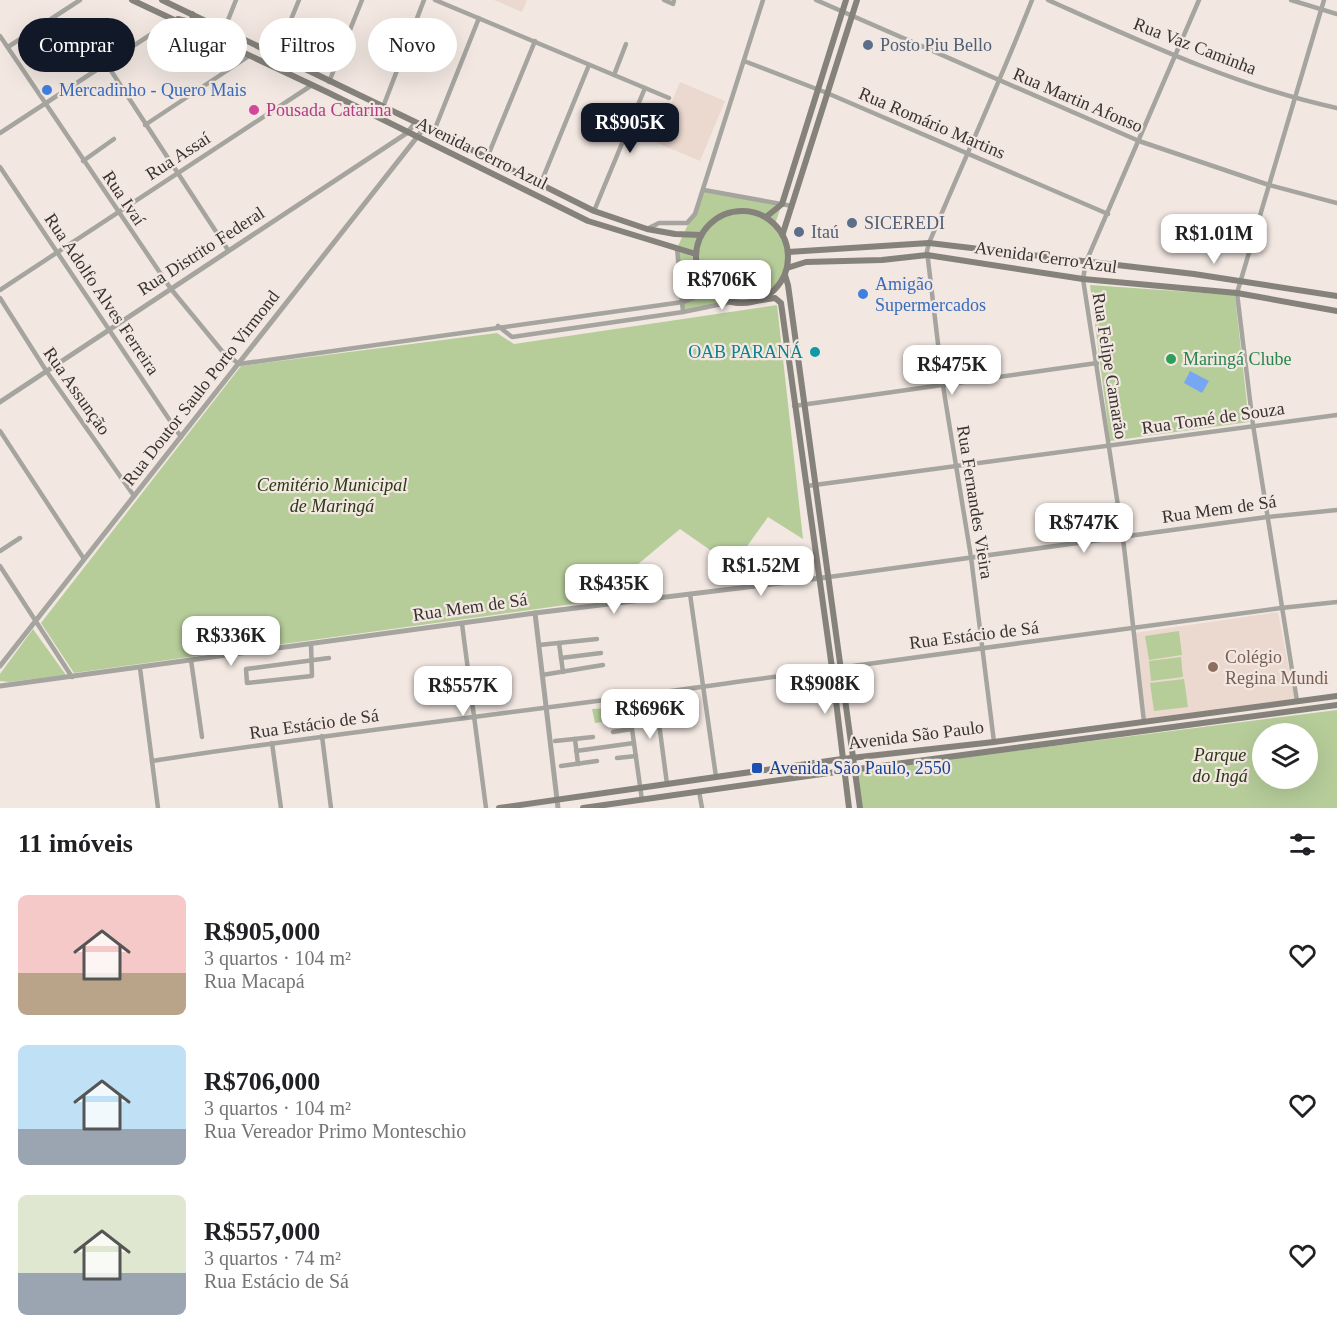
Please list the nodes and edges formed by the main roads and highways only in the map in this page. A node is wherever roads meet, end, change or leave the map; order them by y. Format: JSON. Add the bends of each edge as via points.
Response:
{"nodes":[{"id":1,"x":132,"y":0,"type":"edge"},
{"id":2,"x":162,"y":0,"type":"edge"},
{"id":3,"x":846,"y":0,"type":"edge"},
{"id":4,"x":857,"y":0,"type":"edge"},
{"id":5,"x":171,"y":2,"type":"edge"},
{"id":6,"x":192,"y":14,"type":"junction"},
{"id":7,"x":166,"y":17,"type":"joint"},
{"id":8,"x":200,"y":18,"type":"edge"},
{"id":9,"x":247,"y":42,"type":"edge"},
{"id":10,"x":247,"y":55,"type":"edge"},
{"id":11,"x":327,"y":92,"type":"junction"},
{"id":12,"x":353,"y":93,"type":"junction"},
{"id":13,"x":766,"y":217,"type":"junction"},
{"id":14,"x":618,"y":219,"type":"junction"},
{"id":15,"x":614,"y":229,"type":"junction"},
{"id":16,"x":783,"y":233,"type":"junction"},
{"id":17,"x":701,"y":235,"type":"junction"},
{"id":18,"x":788,"y":252,"type":"junction"},
{"id":19,"x":696,"y":254,"type":"junction"},
{"id":20,"x":786,"y":272,"type":"junction"},
{"id":21,"x":1337,"y":296,"type":"edge"},
{"id":22,"x":755,"y":301,"type":"junction"},
{"id":23,"x":1337,"y":311,"type":"edge"},
{"id":24,"x":1337,"y":696,"type":"edge"},
{"id":25,"x":1337,"y":703,"type":"edge"},
{"id":26,"x":1090,"y":728,"type":"junction"},
{"id":27,"x":1063,"y":731,"type":"junction"},
{"id":28,"x":1068,"y":741,"type":"junction"},
{"id":29,"x":1042,"y":744,"type":"junction"},
{"id":30,"x":854,"y":758,"type":"junction"},
{"id":31,"x":842,"y":759,"type":"junction"},
{"id":32,"x":855,"y":769,"type":"junction"},
{"id":33,"x":843,"y":771,"type":"junction"},
{"id":34,"x":499,"y":808,"type":"edge"},
{"id":35,"x":583,"y":808,"type":"edge"},
{"id":36,"x":849,"y":808,"type":"edge"},
{"id":37,"x":860,"y":808,"type":"edge"}],
"edges":[{"from":1,"to":7,"type":"main road","name":"Avenida Cerro Azul"},
{"from":2,"to":5,"type":"main road","name":"Avenida Cerro Azul"},
{"from":3,"to":13,"type":"main road","via":[[782,204]]},
{"from":4,"to":16,"type":"main road"},
{"from":5,"to":6,"type":"main road","name":"Avenida Cerro Azul"},
{"from":6,"to":7,"type":"main road","via":[[190,22]]},
{"from":6,"to":8,"type":"main road","name":"Avenida Cerro Azul"},
{"from":9,"to":12,"type":"main road","name":"Avenida Cerro Azul"},
{"from":10,"to":11,"type":"main road","name":"Avenida Cerro Azul"},
{"from":11,"to":12,"type":"main road","via":[[347,98]]},
{"from":11,"to":15,"type":"main road","name":"Avenida Cerro Azul","via":[[588,221]]},
{"from":12,"to":14,"type":"main road","name":"Avenida Cerro Azul","via":[[594,211]]},
{"from":13,"to":16,"type":"main road"},
{"from":13,"to":17,"type":"main road","via":[[742,210],[730,212],[709,224]]},
{"from":14,"to":15,"type":"main road"},
{"from":14,"to":17,"type":"main road","name":"Avenida Cerro Azul","via":[[647,229]]},
{"from":15,"to":19,"type":"main road","name":"Avenida Cerro Azul"},
{"from":16,"to":18,"type":"main road"},
{"from":17,"to":19,"type":"main road"},
{"from":18,"to":20,"type":"main road"},
{"from":18,"to":21,"type":"main road","name":"Avenida Cerro Azul","via":[[929,243],[1240,280]]},
{"from":19,"to":22,"type":"main road","via":[[703,282],[720,298],[743,303]]},
{"from":20,"to":22,"type":"main road","via":[[778,286]]},
{"from":20,"to":23,"type":"main road","name":"Avenida Cerro Azul","via":[[806,262],[927,255],[1083,279],[1237,293]]},
{"from":20,"to":30,"type":"main road"},
{"from":22,"to":31,"type":"main road","via":[[775,298],[781,303]]},
{"from":24,"to":26,"type":"main road","name":"Avenida São Paulo"},
{"from":25,"to":28,"type":"main road","name":"Avenida São Paulo","via":[[1263,717]]},
{"from":26,"to":27,"type":"main road","name":"Avenida São Paulo"},
{"from":26,"to":28,"type":"main road","via":[[1070,734]]},
{"from":27,"to":29,"type":"main road","via":[[1056,739]]},
{"from":27,"to":30,"type":"main road","name":"Avenida São Paulo"},
{"from":28,"to":29,"type":"main road","name":"Avenida São Paulo"},
{"from":29,"to":32,"type":"main road","name":"Avenida São Paulo"},
{"from":30,"to":31,"type":"main road","name":"Avenida São Paulo"},
{"from":30,"to":32,"type":"main road"},
{"from":31,"to":33,"type":"main road"},
{"from":31,"to":34,"type":"main road","name":"Avenida São Paulo"},
{"from":32,"to":33,"type":"main road","name":"Avenida São Paulo"},
{"from":32,"to":37,"type":"main road"},
{"from":33,"to":35,"type":"main road","name":"Avenida São Paulo"},
{"from":33,"to":36,"type":"main road"}]}
